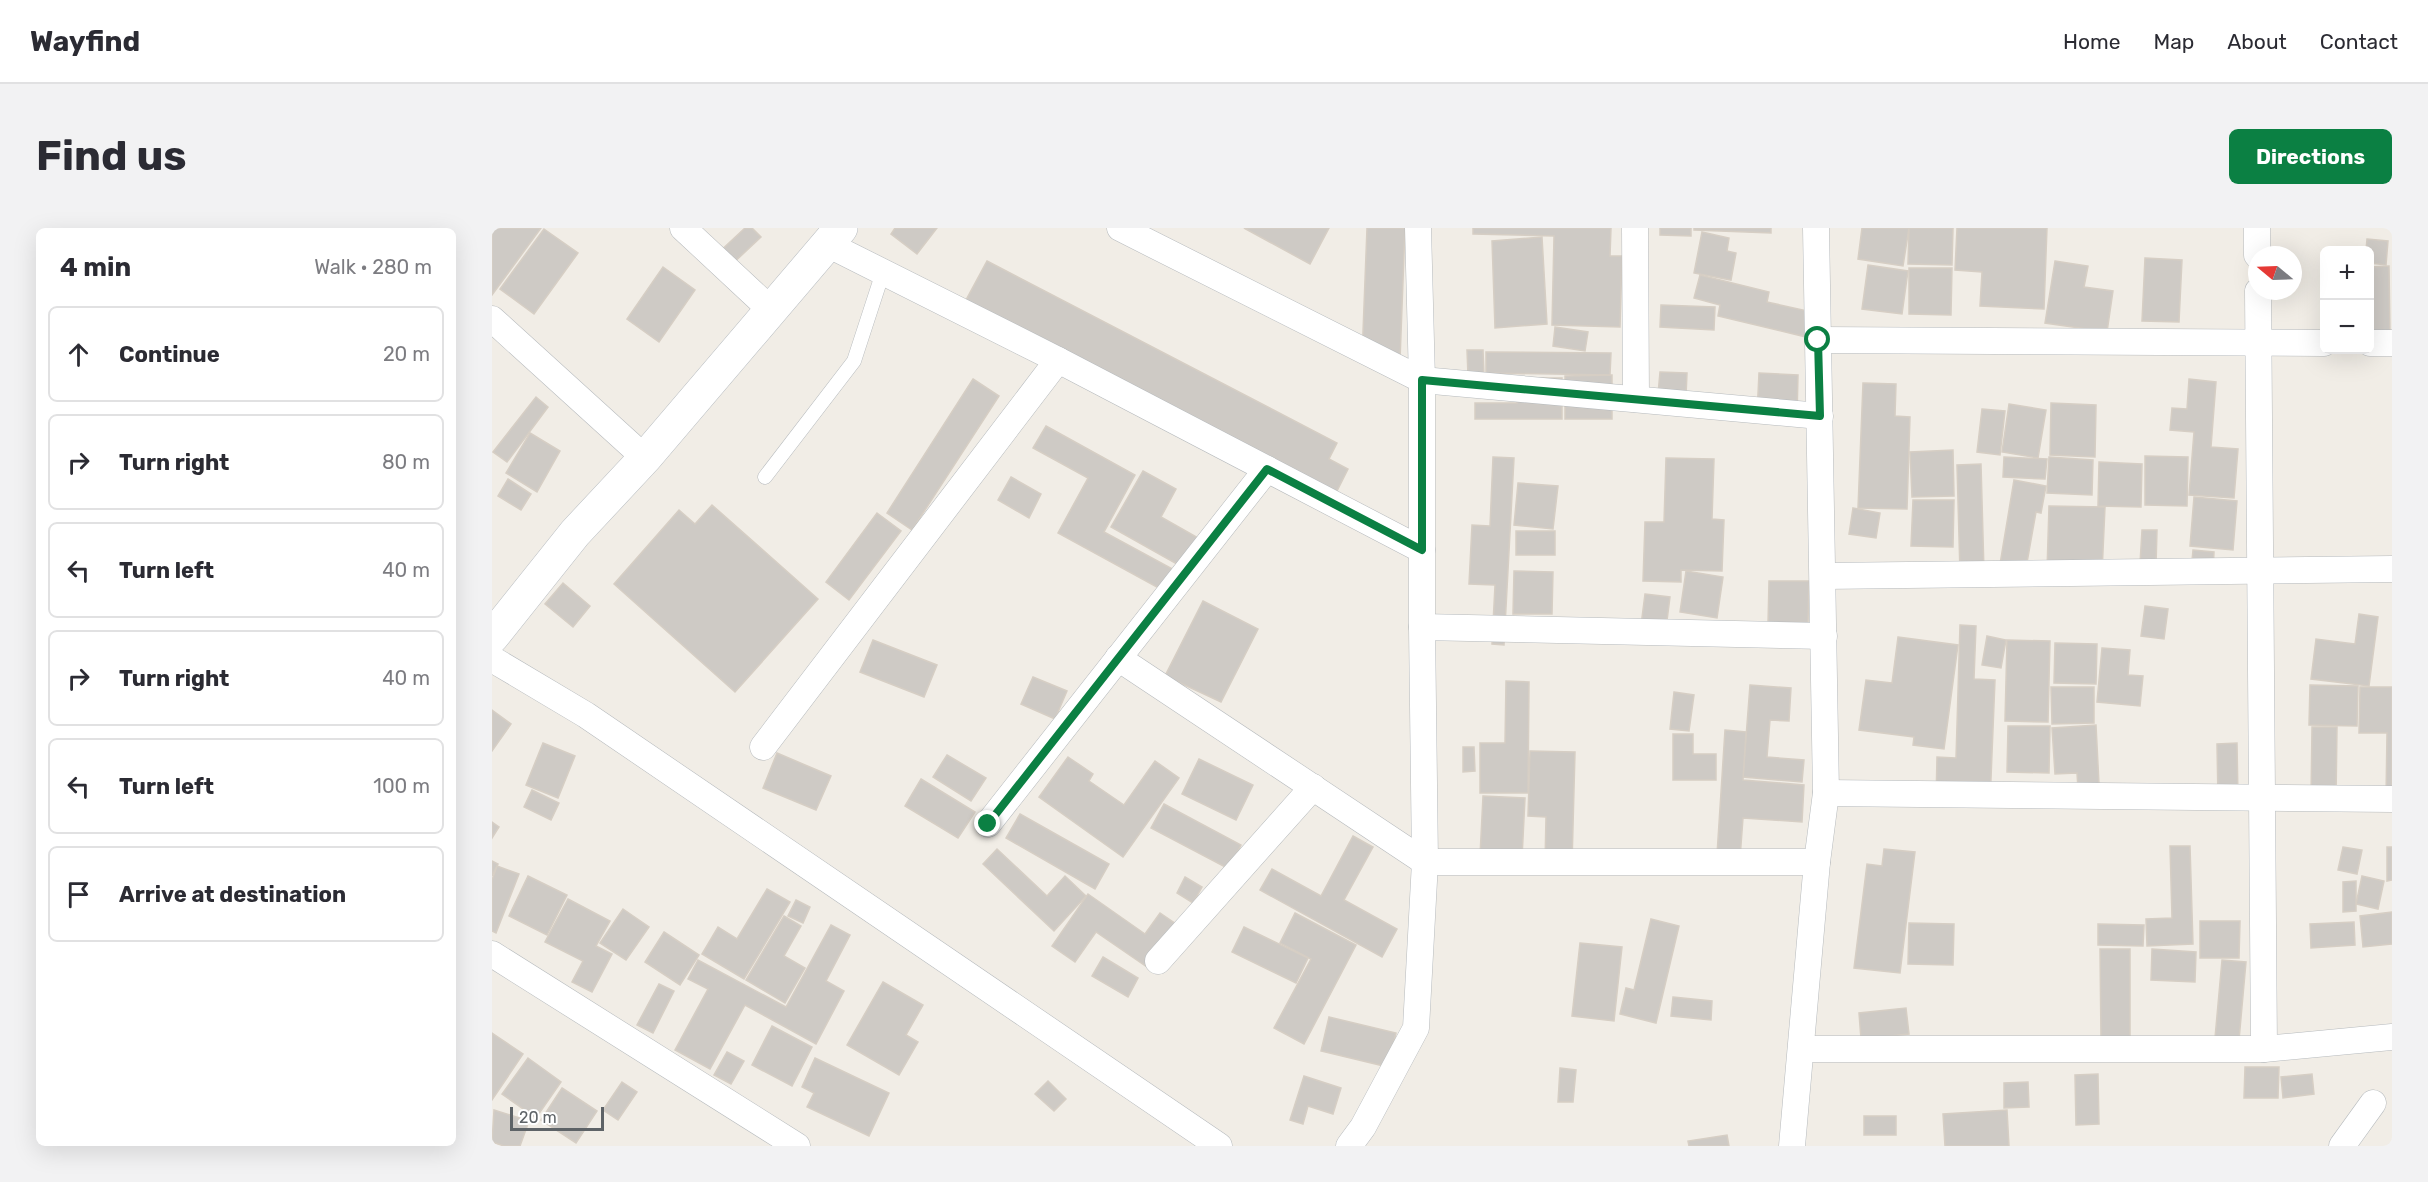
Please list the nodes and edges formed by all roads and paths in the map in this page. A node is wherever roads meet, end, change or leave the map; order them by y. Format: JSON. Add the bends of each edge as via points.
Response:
{"nodes":[{"id":1,"x":683,"y":228,"type":"edge"},
{"id":2,"x":1120,"y":228,"type":"edge"},
{"id":3,"x":1418,"y":228,"type":"edge"},
{"id":4,"x":1635,"y":228,"type":"edge"},
{"id":5,"x":1816,"y":228,"type":"edge"},
{"id":6,"x":2257,"y":228,"type":"edge"},
{"id":7,"x":834,"y":236,"type":"edge"},
{"id":8,"x":2257,"y":246,"type":"edge"},
{"id":9,"x":883,"y":272,"type":"junction"},
{"id":10,"x":2258,"y":300,"type":"edge"},
{"id":11,"x":771,"y":310,"type":"junction"},
{"id":12,"x":492,"y":319,"type":"edge"},
{"id":13,"x":1818,"y":340,"type":"junction"},
{"id":14,"x":2320,"y":343,"type":"edge"},
{"id":15,"x":2374,"y":343,"type":"edge"},
{"id":16,"x":2392,"y":343,"type":"edge"},
{"id":17,"x":2258,"y":344,"type":"junction"},
{"id":18,"x":1058,"y":360,"type":"junction"},
{"id":19,"x":1422,"y":380,"type":"junction"},
{"id":20,"x":1636,"y":399,"type":"junction"},
{"id":21,"x":1820,"y":416,"type":"junction"},
{"id":22,"x":645,"y":458,"type":"junction"},
{"id":23,"x":1267,"y":469,"type":"junction"},
{"id":24,"x":765,"y":477,"type":"dead end"},
{"id":25,"x":1422,"y":550,"type":"junction"},
{"id":26,"x":2392,"y":569,"type":"edge"},
{"id":27,"x":2260,"y":571,"type":"junction"},
{"id":28,"x":1823,"y":576,"type":"junction"},
{"id":29,"x":1422,"y":627,"type":"junction"},
{"id":30,"x":1824,"y":636,"type":"junction"},
{"id":31,"x":492,"y":637,"type":"edge"},
{"id":32,"x":1118,"y":658,"type":"junction"},
{"id":33,"x":492,"y":659,"type":"edge"},
{"id":34,"x":763,"y":747,"type":"dead end"},
{"id":35,"x":1313,"y":787,"type":"junction"},
{"id":36,"x":1826,"y":793,"type":"junction"},
{"id":37,"x":2262,"y":796,"type":"junction"},
{"id":38,"x":2392,"y":799,"type":"edge"},
{"id":39,"x":988,"y":824,"type":"dead end"},
{"id":40,"x":1425,"y":862,"type":"junction"},
{"id":41,"x":1817,"y":862,"type":"junction"},
{"id":42,"x":492,"y":954,"type":"edge"},
{"id":43,"x":1158,"y":961,"type":"dead end"},
{"id":44,"x":2392,"y":1037,"type":"edge"},
{"id":45,"x":1801,"y":1048,"type":"junction"},
{"id":46,"x":2264,"y":1049,"type":"junction"},
{"id":47,"x":2373,"y":1103,"type":"dead end"},
{"id":48,"x":1356,"y":1137,"type":"edge"},
{"id":49,"x":797,"y":1146,"type":"edge"},
{"id":50,"x":1219,"y":1146,"type":"edge"},
{"id":51,"x":1792,"y":1146,"type":"edge"},
{"id":52,"x":2342,"y":1146,"type":"edge"}],
"edges":[{"from":1,"to":11,"type":"street"},
{"from":2,"to":19,"type":"street"},
{"from":3,"to":19,"type":"street"},
{"from":4,"to":20,"type":"street"},
{"from":5,"to":13,"type":"street"},
{"from":6,"to":8,"type":"street"},
{"from":7,"to":9,"type":"street"},
{"from":7,"to":11,"type":"street"},
{"from":9,"to":18,"type":"street"},
{"from":9,"to":24,"type":"lane","via":[[854,361]]},
{"from":10,"to":17,"type":"street"},
{"from":11,"to":22,"type":"street"},
{"from":12,"to":22,"type":"street"},
{"from":13,"to":17,"type":"street"},
{"from":13,"to":21,"type":"street"},
{"from":14,"to":17,"type":"street"},
{"from":15,"to":16,"type":"street"},
{"from":17,"to":27,"type":"street"},
{"from":18,"to":23,"type":"street"},
{"from":18,"to":34,"type":"street"},
{"from":19,"to":20,"type":"street"},
{"from":19,"to":25,"type":"street"},
{"from":20,"to":21,"type":"street"},
{"from":21,"to":28,"type":"street"},
{"from":22,"to":31,"type":"street","via":[[567,543]]},
{"from":23,"to":25,"type":"street"},
{"from":23,"to":32,"type":"street"},
{"from":25,"to":29,"type":"street"},
{"from":26,"to":27,"type":"street"},
{"from":27,"to":28,"type":"street"},
{"from":27,"to":37,"type":"street"},
{"from":28,"to":30,"type":"street"},
{"from":29,"to":30,"type":"street"},
{"from":29,"to":40,"type":"street"},
{"from":30,"to":36,"type":"street"},
{"from":32,"to":35,"type":"street"},
{"from":32,"to":39,"type":"street"},
{"from":33,"to":50,"type":"street","via":[[586,715]]},
{"from":35,"to":40,"type":"street"},
{"from":35,"to":43,"type":"street"},
{"from":36,"to":37,"type":"street"},
{"from":36,"to":41,"type":"street"},
{"from":37,"to":38,"type":"street"},
{"from":37,"to":46,"type":"street"},
{"from":40,"to":41,"type":"street"},
{"from":40,"to":48,"type":"street","via":[[1416,1028]]},
{"from":41,"to":45,"type":"street"},
{"from":42,"to":49,"type":"street"},
{"from":44,"to":46,"type":"street"},
{"from":45,"to":46,"type":"street"},
{"from":45,"to":51,"type":"street"},
{"from":47,"to":52,"type":"street"}]}
